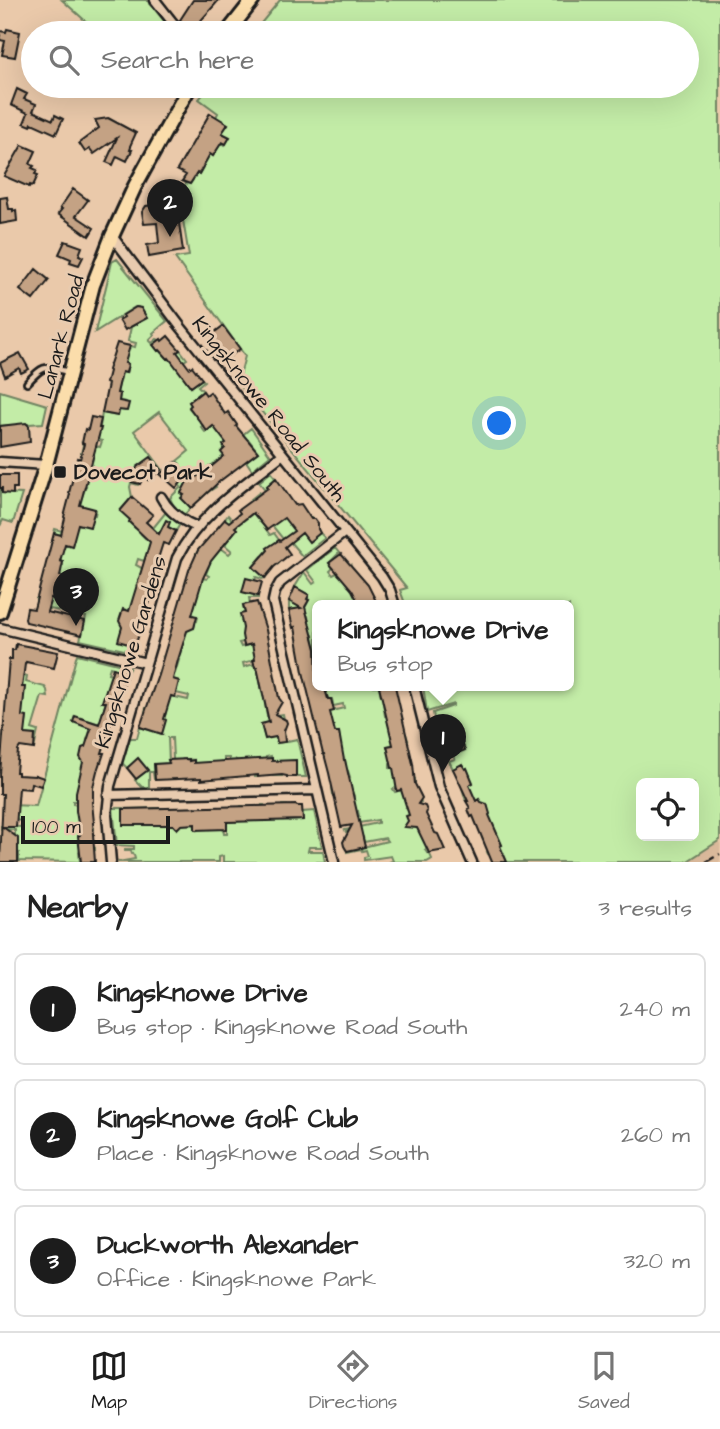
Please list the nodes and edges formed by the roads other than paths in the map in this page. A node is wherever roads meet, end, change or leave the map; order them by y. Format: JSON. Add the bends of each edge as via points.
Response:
{"nodes":[{"id":1,"x":155,"y":0,"type":"edge"},
{"id":2,"x":253,"y":0,"type":"edge"},
{"id":3,"x":172,"y":21,"type":"edge"},
{"id":4,"x":237,"y":21,"type":"edge"},
{"id":5,"x":183,"y":98,"type":"edge"},
{"id":6,"x":112,"y":236,"type":"junction"},
{"id":7,"x":71,"y":372,"type":"junction"},
{"id":8,"x":27,"y":383,"type":"dead end"},
{"id":9,"x":284,"y":454,"type":"junction"},
{"id":10,"x":0,"y":462,"type":"edge"},
{"id":11,"x":46,"y":465,"type":"junction"},
{"id":12,"x":161,"y":497,"type":"dead end"},
{"id":13,"x":197,"y":527,"type":"junction"},
{"id":14,"x":345,"y":532,"type":"junction"},
{"id":15,"x":394,"y":600,"type":"edge"},
{"id":16,"x":0,"y":612,"type":"edge"},
{"id":17,"x":0,"y":628,"type":"edge"},
{"id":18,"x":146,"y":663,"type":"junction"},
{"id":19,"x":415,"y":691,"type":"edge"},
{"id":20,"x":317,"y":790,"type":"junction"},
{"id":21,"x":108,"y":795,"type":"junction"},
{"id":22,"x":111,"y":862,"type":"edge"},
{"id":23,"x":334,"y":862,"type":"edge"},
{"id":24,"x":472,"y":862,"type":"edge"}],
"edges":[{"from":1,"to":3,"type":"street"},
{"from":2,"to":4,"type":"main road"},
{"from":5,"to":6,"type":"main road","name":"Lanark Road"},
{"from":6,"to":7,"type":"main road","name":"Lanark Road","via":[[93,285]]},
{"from":6,"to":9,"type":"street","name":"Kingsknowe Road South"},
{"from":7,"to":8,"type":"lane","via":[[41,368]]},
{"from":7,"to":11,"type":"main road","name":"Lanark Road"},
{"from":9,"to":13,"type":"street","name":"Kingsknowe Gardens"},
{"from":9,"to":14,"type":"street","name":"Kingsknowe Road South"},
{"from":10,"to":11,"type":"street"},
{"from":11,"to":16,"type":"main road","name":"Lanark Road"},
{"from":12,"to":13,"type":"street","via":[[181,519]]},
{"from":13,"to":18,"type":"street","name":"Kingsknowe Gardens","via":[[175,562]]},
{"from":14,"to":15,"type":"street","name":"Kingsknowe Road South","via":[[383,577]]},
{"from":14,"to":20,"type":"street","via":[[280,583],[274,595]]},
{"from":17,"to":18,"type":"street"},
{"from":18,"to":21,"type":"street","name":"Kingsknowe Gardens"},
{"from":19,"to":24,"type":"street","via":[[439,787]]},
{"from":20,"to":21,"type":"street"},
{"from":20,"to":23,"type":"street"},
{"from":21,"to":22,"type":"street","name":"Kingsknowe Gardens"}]}
